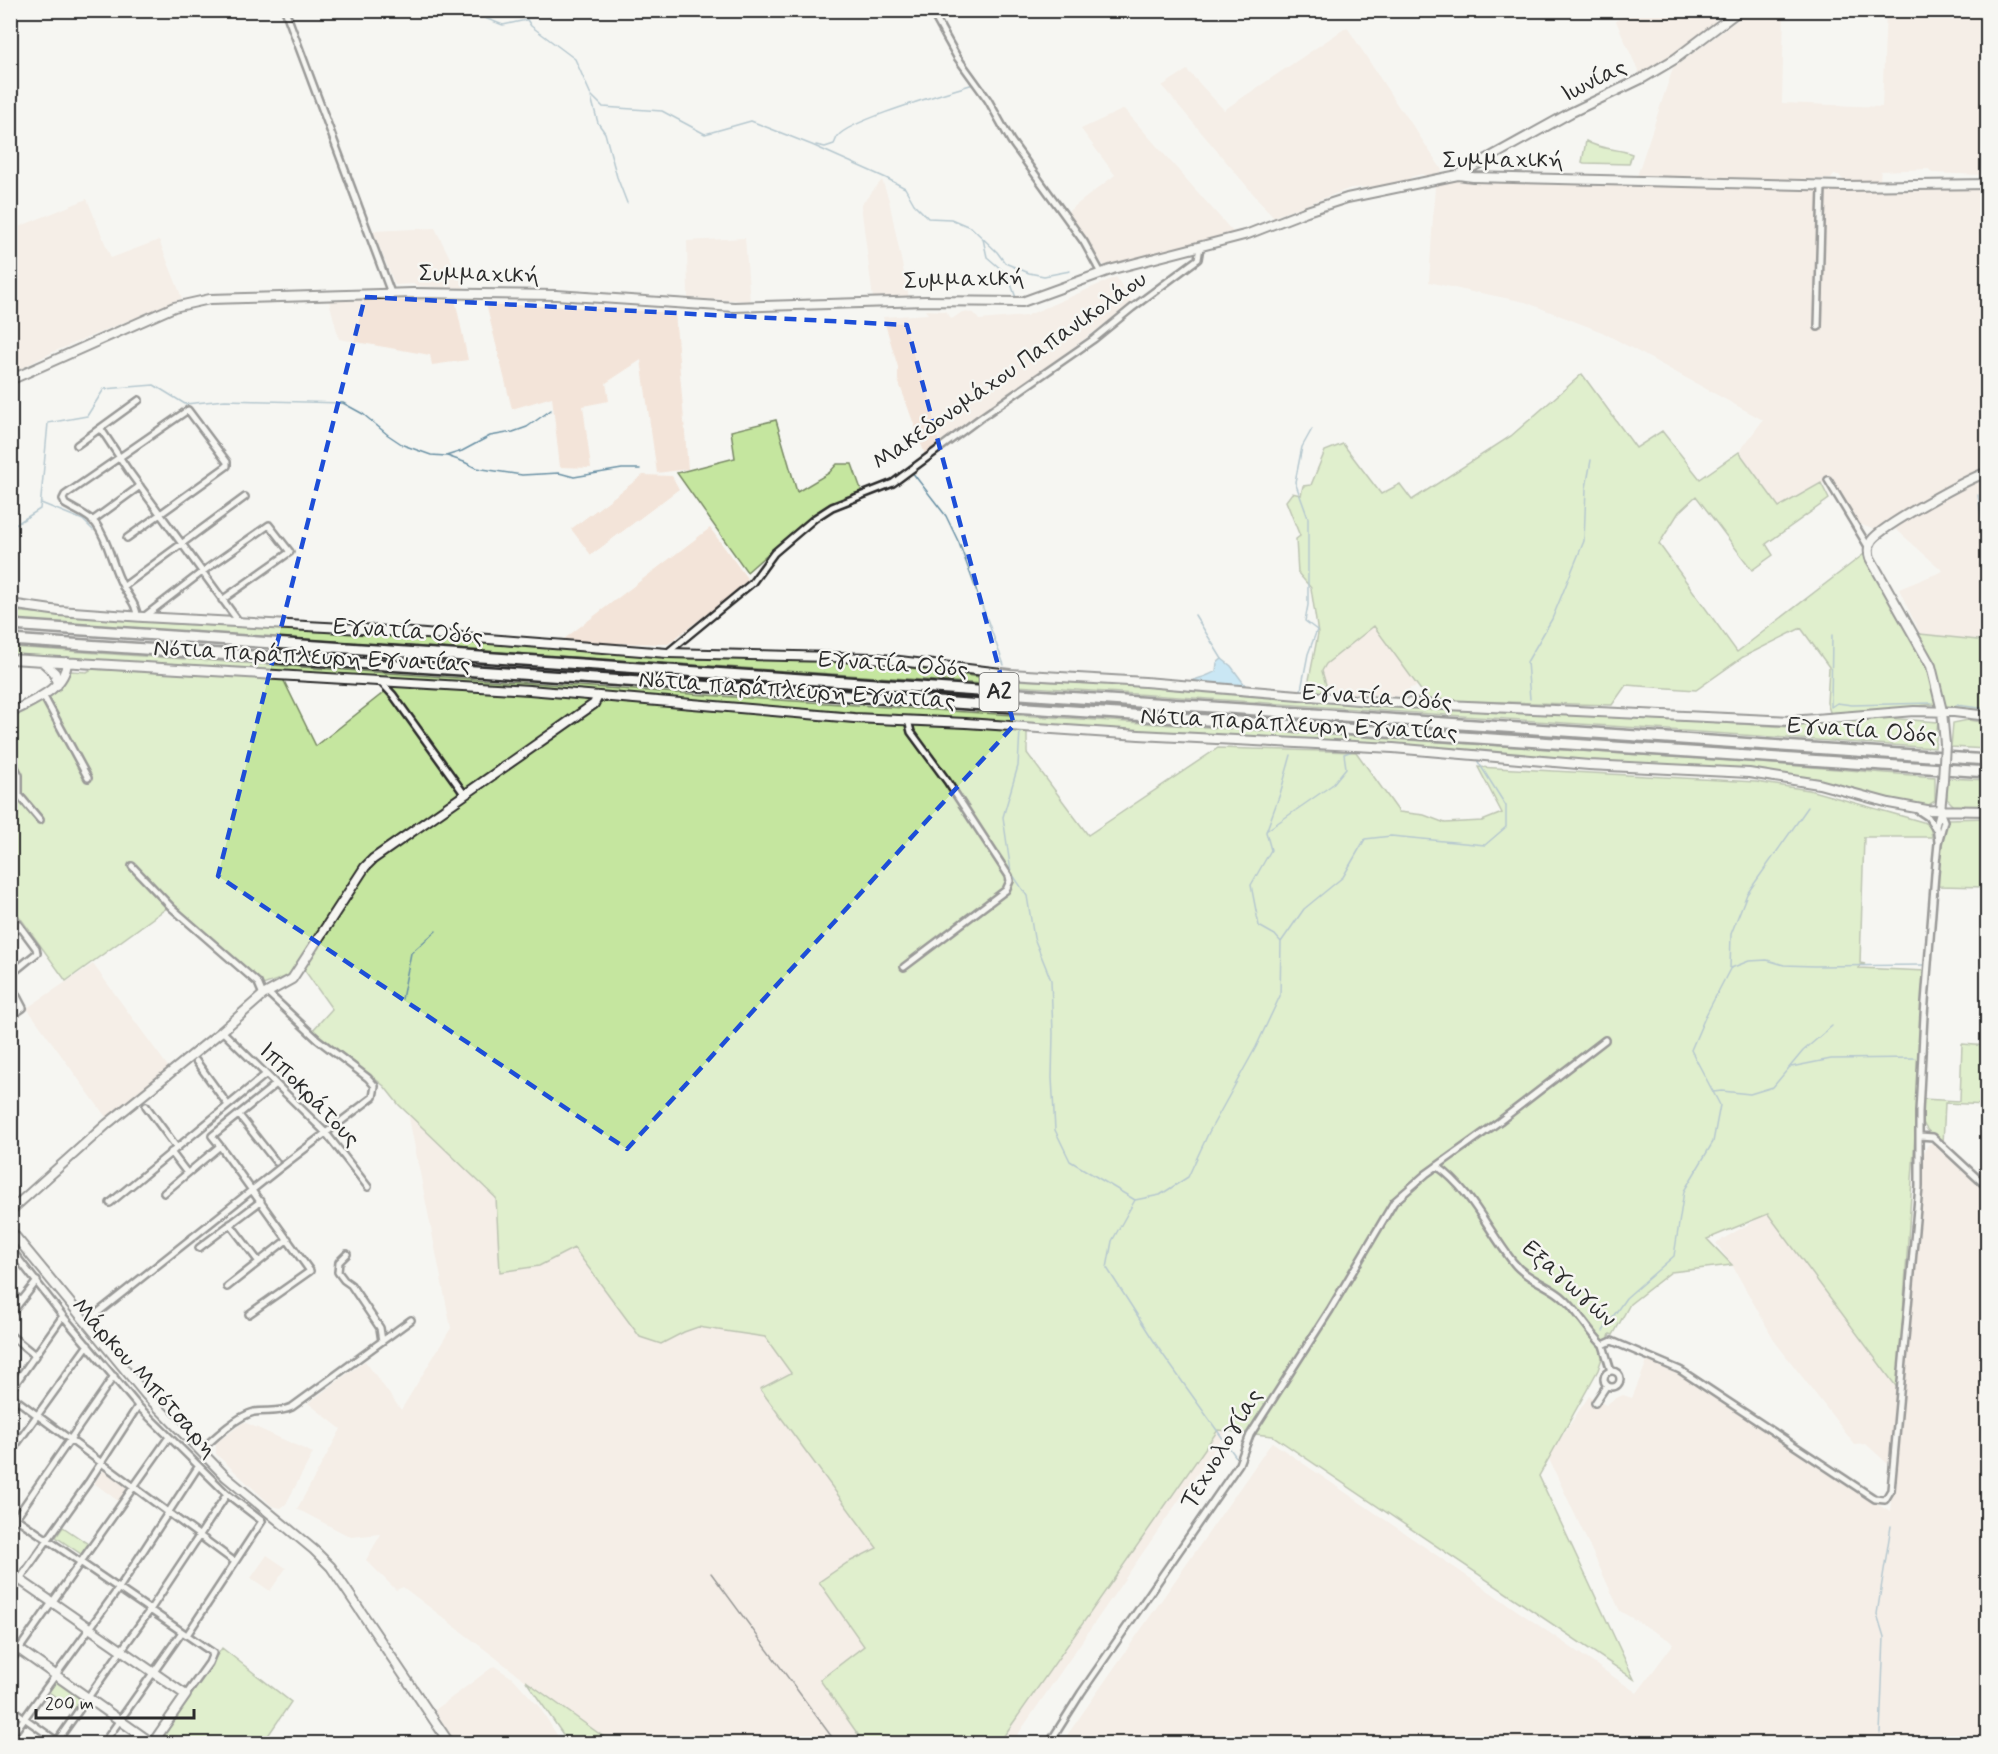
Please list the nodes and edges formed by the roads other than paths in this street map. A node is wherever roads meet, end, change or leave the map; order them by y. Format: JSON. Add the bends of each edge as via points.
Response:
{"nodes":[{"id":1,"x":285,"y":10,"type":"edge"},
{"id":2,"x":931,"y":10,"type":"edge"},
{"id":3,"x":1740,"y":10,"type":"edge"},
{"id":4,"x":1473,"y":166,"type":"junction"},
{"id":5,"x":1458,"y":175,"type":"junction"},
{"id":6,"x":1473,"y":177,"type":"junction"},
{"id":7,"x":1988,"y":184,"type":"edge"},
{"id":8,"x":1822,"y":186,"type":"junction"},
{"id":9,"x":1200,"y":247,"type":"junction"},
{"id":10,"x":1101,"y":273,"type":"junction"},
{"id":11,"x":392,"y":293,"type":"junction"},
{"id":12,"x":1818,"y":327,"type":"dead end"},
{"id":13,"x":10,"y":380,"type":"edge"},
{"id":14,"x":139,"y":400,"type":"dead end"},
{"id":15,"x":101,"y":429,"type":"junction"},
{"id":16,"x":77,"y":445,"type":"dead end"},
{"id":17,"x":119,"y":457,"type":"junction"},
{"id":18,"x":1988,"y":472,"type":"edge"},
{"id":19,"x":1828,"y":480,"type":"dead end"},
{"id":20,"x":140,"y":486,"type":"junction"},
{"id":21,"x":245,"y":497,"type":"dead end"},
{"id":22,"x":160,"y":514,"type":"junction"},
{"id":23,"x":92,"y":521,"type":"junction"},
{"id":24,"x":127,"y":538,"type":"dead end"},
{"id":25,"x":181,"y":543,"type":"junction"},
{"id":26,"x":1869,"y":548,"type":"junction"},
{"id":27,"x":202,"y":572,"type":"junction"},
{"id":28,"x":123,"y":587,"type":"junction"},
{"id":29,"x":222,"y":600,"type":"junction"},
{"id":30,"x":10,"y":604,"type":"edge"},
{"id":31,"x":140,"y":617,"type":"junction"},
{"id":32,"x":240,"y":623,"type":"junction"},
{"id":33,"x":10,"y":625,"type":"edge"},
{"id":34,"x":10,"y":640,"type":"edge"},
{"id":35,"x":667,"y":653,"type":"junction"},
{"id":36,"x":10,"y":659,"type":"edge"},
{"id":37,"x":42,"y":661,"type":"junction"},
{"id":38,"x":67,"y":662,"type":"junction"},
{"id":39,"x":378,"y":680,"type":"junction"},
{"id":40,"x":57,"y":683,"type":"junction"},
{"id":41,"x":42,"y":695,"type":"junction"},
{"id":42,"x":598,"y":696,"type":"junction"},
{"id":43,"x":1942,"y":711,"type":"junction"},
{"id":44,"x":10,"y":713,"type":"edge"},
{"id":45,"x":1988,"y":716,"type":"edge"},
{"id":46,"x":908,"y":720,"type":"junction"},
{"id":47,"x":10,"y":758,"type":"edge"},
{"id":48,"x":1988,"y":760,"type":"edge"},
{"id":49,"x":1988,"y":772,"type":"edge"},
{"id":50,"x":88,"y":778,"type":"dead end"},
{"id":51,"x":465,"y":795,"type":"junction"},
{"id":52,"x":1916,"y":808,"type":"junction"},
{"id":53,"x":1940,"y":810,"type":"junction"},
{"id":54,"x":1988,"y":811,"type":"edge"},
{"id":55,"x":1959,"y":812,"type":"junction"},
{"id":56,"x":40,"y":820,"type":"dead end"},
{"id":57,"x":1944,"y":824,"type":"junction"},
{"id":58,"x":1936,"y":829,"type":"junction"},
{"id":59,"x":1938,"y":843,"type":"junction"},
{"id":60,"x":132,"y":866,"type":"dead end"},
{"id":61,"x":10,"y":913,"type":"edge"},
{"id":62,"x":21,"y":928,"type":"junction"},
{"id":63,"x":10,"y":932,"type":"edge"},
{"id":64,"x":904,"y":967,"type":"dead end"},
{"id":65,"x":10,"y":975,"type":"edge"},
{"id":66,"x":10,"y":983,"type":"edge"},
{"id":67,"x":265,"y":993,"type":"junction"},
{"id":68,"x":10,"y":1017,"type":"edge"},
{"id":69,"x":222,"y":1031,"type":"junction"},
{"id":70,"x":1605,"y":1040,"type":"dead end"},
{"id":71,"x":196,"y":1061,"type":"dead end"},
{"id":72,"x":265,"y":1075,"type":"junction"},
{"id":73,"x":275,"y":1085,"type":"junction"},
{"id":74,"x":228,"y":1105,"type":"junction"},
{"id":75,"x":146,"y":1106,"type":"dead end"},
{"id":76,"x":239,"y":1115,"type":"junction"},
{"id":77,"x":204,"y":1125,"type":"junction"},
{"id":78,"x":326,"y":1133,"type":"junction"},
{"id":79,"x":212,"y":1136,"type":"junction"},
{"id":80,"x":1920,"y":1136,"type":"junction"},
{"id":81,"x":220,"y":1146,"type":"junction"},
{"id":82,"x":174,"y":1150,"type":"junction"},
{"id":83,"x":276,"y":1162,"type":"dead end"},
{"id":84,"x":1437,"y":1166,"type":"junction"},
{"id":85,"x":187,"y":1173,"type":"junction"},
{"id":86,"x":368,"y":1186,"type":"dead end"},
{"id":87,"x":1988,"y":1188,"type":"edge"},
{"id":88,"x":252,"y":1190,"type":"junction"},
{"id":89,"x":164,"y":1193,"type":"dead end"},
{"id":90,"x":261,"y":1201,"type":"junction"},
{"id":91,"x":110,"y":1203,"type":"dead end"},
{"id":92,"x":10,"y":1211,"type":"edge"},
{"id":93,"x":230,"y":1224,"type":"junction"},
{"id":94,"x":10,"y":1230,"type":"edge"},
{"id":95,"x":288,"y":1239,"type":"junction"},
{"id":96,"x":10,"y":1248,"type":"edge"},
{"id":97,"x":199,"y":1248,"type":"dead end"},
{"id":98,"x":347,"y":1254,"type":"dead end"},
{"id":99,"x":259,"y":1262,"type":"junction"},
{"id":100,"x":37,"y":1281,"type":"junction"},
{"id":101,"x":227,"y":1287,"type":"dead end"},
{"id":102,"x":10,"y":1292,"type":"edge"},
{"id":103,"x":21,"y":1301,"type":"junction"},
{"id":104,"x":249,"y":1314,"type":"dead end"},
{"id":105,"x":10,"y":1315,"type":"edge"},
{"id":106,"x":63,"y":1316,"type":"junction"},
{"id":107,"x":411,"y":1320,"type":"dead end"},
{"id":108,"x":86,"y":1322,"type":"junction"},
{"id":109,"x":10,"y":1335,"type":"edge"},
{"id":110,"x":382,"y":1341,"type":"junction"},
{"id":111,"x":88,"y":1345,"type":"junction"},
{"id":112,"x":1603,"y":1345,"type":"junction"},
{"id":113,"x":36,"y":1356,"type":"junction"},
{"id":114,"x":1611,"y":1371,"type":"junction"},
{"id":115,"x":114,"y":1376,"type":"junction"},
{"id":116,"x":1607,"y":1385,"type":"junction"},
{"id":117,"x":10,"y":1393,"type":"edge"},
{"id":118,"x":1594,"y":1403,"type":"dead end"},
{"id":119,"x":138,"y":1406,"type":"junction"},
{"id":120,"x":38,"y":1416,"type":"junction"},
{"id":121,"x":169,"y":1437,"type":"junction"},
{"id":122,"x":69,"y":1440,"type":"junction"},
{"id":123,"x":200,"y":1451,"type":"junction"},
{"id":124,"x":10,"y":1454,"type":"edge"},
{"id":125,"x":101,"y":1463,"type":"junction"},
{"id":126,"x":198,"y":1467,"type":"junction"},
{"id":127,"x":133,"y":1487,"type":"junction"},
{"id":128,"x":226,"y":1494,"type":"junction"},
{"id":129,"x":167,"y":1512,"type":"junction"},
{"id":130,"x":13,"y":1516,"type":"edge"},
{"id":131,"x":10,"y":1526,"type":"edge"},
{"id":132,"x":199,"y":1536,"type":"junction"},
{"id":133,"x":48,"y":1540,"type":"junction"},
{"id":134,"x":80,"y":1562,"type":"junction"},
{"id":135,"x":235,"y":1562,"type":"junction"},
{"id":136,"x":10,"y":1574,"type":"edge"},
{"id":137,"x":20,"y":1580,"type":"junction"},
{"id":138,"x":118,"y":1588,"type":"junction"},
{"id":139,"x":10,"y":1593,"type":"edge"},
{"id":140,"x":52,"y":1602,"type":"junction"},
{"id":141,"x":150,"y":1610,"type":"junction"},
{"id":142,"x":90,"y":1628,"type":"junction"},
{"id":143,"x":184,"y":1633,"type":"junction"},
{"id":144,"x":10,"y":1643,"type":"edge"},
{"id":145,"x":19,"y":1649,"type":"junction"},
{"id":146,"x":122,"y":1650,"type":"junction"},
{"id":147,"x":10,"y":1662,"type":"edge"},
{"id":148,"x":153,"y":1672,"type":"junction"},
{"id":149,"x":56,"y":1675,"type":"junction"},
{"id":150,"x":186,"y":1695,"type":"junction"},
{"id":151,"x":88,"y":1697,"type":"junction"},
{"id":152,"x":10,"y":1708,"type":"edge"},
{"id":153,"x":25,"y":1718,"type":"junction"},
{"id":154,"x":120,"y":1720,"type":"junction"},
{"id":155,"x":10,"y":1738,"type":"edge"},
{"id":156,"x":58,"y":1742,"type":"edge"},
{"id":157,"x":103,"y":1743,"type":"edge"},
{"id":158,"x":152,"y":1743,"type":"edge"},
{"id":159,"x":450,"y":1743,"type":"edge"},
{"id":160,"x":1049,"y":1743,"type":"edge"}],
"edges":[{"from":1,"to":11,"type":"street"},
{"from":2,"to":10,"type":"street","via":[[1011,141]]},
{"from":3,"to":4,"type":"street","name":"Ιωνίας","via":[[1643,78]]},
{"from":4,"to":5,"type":"street","name":"Ιωνίας"},
{"from":4,"to":6,"type":"street"},
{"from":5,"to":6,"type":"street","name":"Συμμαχική"},
{"from":5,"to":9,"type":"street","name":"Συμμαχική","via":[[1347,198]]},
{"from":6,"to":8,"type":"street","name":"Συμμαχική"},
{"from":7,"to":8,"type":"street","name":"Συμμαχική"},
{"from":8,"to":12,"type":"street"},
{"from":9,"to":10,"type":"street","name":"Συμμαχική"},
{"from":9,"to":35,"type":"street","name":"Μακεδονομάχου Παπανικολάου","via":[[1198,260],[903,477],[815,518],[774,553],[752,583]]},
{"from":10,"to":11,"type":"street","name":"Συμμαχική","via":[[1035,298],[1010,303],[915,301],[734,307],[556,295]]},
{"from":11,"to":13,"type":"street","name":"Συμμαχική","via":[[188,303]]},
{"from":14,"to":15,"type":"street"},
{"from":15,"to":16,"type":"street"},
{"from":15,"to":17,"type":"street"},
{"from":17,"to":20,"type":"street"},
{"from":17,"to":22,"type":"street","via":[[188,410],[227,462],[227,466]]},
{"from":17,"to":23,"type":"street","via":[[63,497],[65,504]]},
{"from":18,"to":26,"type":"street","via":[[1888,528],[1875,537]]},
{"from":19,"to":26,"type":"street"},
{"from":20,"to":22,"type":"street"},
{"from":20,"to":23,"type":"street"},
{"from":21,"to":25,"type":"street"},
{"from":22,"to":24,"type":"street"},
{"from":22,"to":25,"type":"street"},
{"from":23,"to":28,"type":"street"},
{"from":25,"to":27,"type":"street"},
{"from":25,"to":28,"type":"street"},
{"from":26,"to":43,"type":"street","via":[[1870,558],[1929,660]]},
{"from":27,"to":29,"type":"street"},
{"from":27,"to":29,"type":"street","via":[[269,525],[290,552]]},
{"from":27,"to":31,"type":"street"},
{"from":28,"to":31,"type":"street"},
{"from":29,"to":32,"type":"street"},
{"from":30,"to":31,"type":"street"},
{"from":31,"to":32,"type":"street"},
{"from":32,"to":35,"type":"street"},
{"from":33,"to":48,"type":"highway","name":"Εγνατία Οδός","number":"Α2"},
{"from":34,"to":49,"type":"highway","name":"Εγνατία Οδός","number":"Α2"},
{"from":35,"to":43,"type":"street","via":[[874,658],[1010,674],[1506,708],[1791,720]]},
{"from":36,"to":37,"type":"street"},
{"from":37,"to":38,"type":"street","name":"Νότια παράπλευρη Εγνατίας"},
{"from":37,"to":40,"type":"street","via":[[54,671]]},
{"from":38,"to":39,"type":"street","name":"Νότια παράπλευρη Εγνατίας"},
{"from":38,"to":40,"type":"street","via":[[63,678]]},
{"from":39,"to":42,"type":"street","name":"Νότια παράπλευρη Εγνατίας"},
{"from":39,"to":51,"type":"street"},
{"from":40,"to":41,"type":"street"},
{"from":41,"to":44,"type":"street"},
{"from":41,"to":50,"type":"street"},
{"from":42,"to":46,"type":"street","name":"Νότια παράπλευρη Εγνατίας","via":[[801,715]]},
{"from":42,"to":51,"type":"street","via":[[594,704]]},
{"from":43,"to":45,"type":"street"},
{"from":43,"to":53,"type":"street","bridge":true},
{"from":46,"to":52,"type":"street","name":"Νότια παράπλευρη Εγνατίας","via":[[1749,773]]},
{"from":46,"to":64,"type":"street","via":[[911,732],[1010,881],[1006,890]]},
{"from":47,"to":56,"type":"street","via":[[19,775],[19,795]]},
{"from":51,"to":67,"type":"street","via":[[365,867],[292,979]]},
{"from":52,"to":53,"type":"street","name":"Νότια παράπλευρη Εγνατίας"},
{"from":52,"to":58,"type":"street"},
{"from":53,"to":55,"type":"street","name":"Νότια παράπλευρη Εγνατίας"},
{"from":53,"to":57,"type":"street"},
{"from":53,"to":58,"type":"street"},
{"from":54,"to":55,"type":"street","name":"Νότια παράπλευρη Εγνατίας"},
{"from":55,"to":57,"type":"street","via":[[1949,816]]},
{"from":57,"to":59,"type":"street"},
{"from":58,"to":59,"type":"street"},
{"from":59,"to":80,"type":"street","via":[[1924,1015]]},
{"from":60,"to":67,"type":"street"},
{"from":61,"to":62,"type":"street"},
{"from":62,"to":63,"type":"street"},
{"from":62,"to":65,"type":"street","via":[[37,952]]},
{"from":66,"to":68,"type":"street","via":[[23,1008]]},
{"from":67,"to":69,"type":"street"},
{"from":67,"to":78,"type":"street","via":[[375,1086],[367,1103]]},
{"from":69,"to":72,"type":"street","name":"Ιπποκράτους"},
{"from":69,"to":92,"type":"street","via":[[107,1124]]},
{"from":70,"to":84,"type":"street"},
{"from":71,"to":74,"type":"street"},
{"from":72,"to":73,"type":"street","name":"Ιπποκράτους"},
{"from":72,"to":74,"type":"street"},
{"from":73,"to":76,"type":"street"},
{"from":73,"to":78,"type":"street","name":"Ιπποκράτους"},
{"from":74,"to":77,"type":"street"},
{"from":75,"to":82,"type":"street"},
{"from":76,"to":79,"type":"street"},
{"from":76,"to":83,"type":"street"},
{"from":77,"to":79,"type":"street"},
{"from":77,"to":82,"type":"street"},
{"from":78,"to":86,"type":"street","name":"Ιπποκράτους"},
{"from":78,"to":88,"type":"street"},
{"from":79,"to":81,"type":"street"},
{"from":80,"to":87,"type":"street","via":[[1933,1137]]},
{"from":80,"to":112,"type":"street","name":"Εξαγωγών","via":[[1919,1187],[1891,1490],[1885,1500],[1875,1499],[1680,1370],[1612,1341]]},
{"from":81,"to":85,"type":"street"},
{"from":81,"to":88,"type":"street"},
{"from":82,"to":85,"type":"street"},
{"from":82,"to":91,"type":"street"},
{"from":84,"to":112,"type":"street","name":"Εξαγωγών","via":[[1470,1197],[1513,1263],[1569,1304]]},
{"from":84,"to":160,"type":"street","name":"Τεχνολογίας","via":[[1394,1202],[1250,1434],[1239,1464]]},
{"from":85,"to":89,"type":"street"},
{"from":88,"to":90,"type":"street"},
{"from":88,"to":108,"type":"street"},
{"from":90,"to":93,"type":"street"},
{"from":90,"to":95,"type":"street"},
{"from":93,"to":97,"type":"street"},
{"from":93,"to":99,"type":"street"},
{"from":94,"to":108,"type":"street"},
{"from":95,"to":99,"type":"street"},
{"from":95,"to":104,"type":"street","via":[[310,1271]]},
{"from":96,"to":100,"type":"street","name":"Μάρκου Μπότσαρη"},
{"from":98,"to":110,"type":"street","via":[[339,1262],[338,1272],[380,1328]]},
{"from":99,"to":101,"type":"street"},
{"from":100,"to":103,"type":"street"},
{"from":100,"to":106,"type":"street","name":"Μάρκου Μπότσαρη"},
{"from":102,"to":103,"type":"street"},
{"from":103,"to":105,"type":"street"},
{"from":106,"to":111,"type":"street","name":"Μάρκου Μπότσαρη"},
{"from":106,"to":113,"type":"street"},
{"from":107,"to":110,"type":"street"},
{"from":108,"to":123,"type":"street","via":[[146,1395]]},
{"from":109,"to":113,"type":"street"},
{"from":110,"to":123,"type":"street","via":[[292,1407],[251,1413]]},
{"from":111,"to":115,"type":"street","name":"Μάρκου Μπότσαρη"},
{"from":111,"to":120,"type":"street"},
{"from":112,"to":114,"type":"street"},
{"from":113,"to":117,"type":"street"},
{"from":114,"to":116,"type":"street","via":[[1604,1377]]},
{"from":114,"to":116,"type":"street","via":[[1618,1374],[1619,1381],[1614,1386]]},
{"from":115,"to":119,"type":"street","name":"Μάρκου Μπότσαρη"},
{"from":115,"to":122,"type":"street"},
{"from":116,"to":118,"type":"street"},
{"from":117,"to":120,"type":"street"},
{"from":119,"to":121,"type":"street","name":"Μάρκου Μπότσαρη"},
{"from":119,"to":125,"type":"street"},
{"from":120,"to":122,"type":"street"},
{"from":120,"to":124,"type":"street"},
{"from":121,"to":126,"type":"street","name":"Μάρκου Μπότσαρη"},
{"from":121,"to":127,"type":"street"},
{"from":122,"to":125,"type":"street"},
{"from":122,"to":130,"type":"street"},
{"from":123,"to":159,"type":"street","via":[[331,1567]]},
{"from":125,"to":127,"type":"street"},
{"from":125,"to":133,"type":"street"},
{"from":126,"to":128,"type":"street","name":"Μάρκου Μπότσαρη"},
{"from":126,"to":129,"type":"street"},
{"from":127,"to":129,"type":"street"},
{"from":127,"to":134,"type":"street"},
{"from":128,"to":132,"type":"street"},
{"from":128,"to":135,"type":"street","name":"Μάρκου Μπότσαρη","via":[[262,1521]]},
{"from":129,"to":132,"type":"street"},
{"from":129,"to":138,"type":"street"},
{"from":130,"to":131,"type":"street"},
{"from":130,"to":133,"type":"street"},
{"from":132,"to":135,"type":"street"},
{"from":132,"to":141,"type":"street"},
{"from":133,"to":134,"type":"street"},
{"from":133,"to":137,"type":"street"},
{"from":134,"to":138,"type":"street"},
{"from":134,"to":140,"type":"street"},
{"from":135,"to":143,"type":"street"},
{"from":136,"to":137,"type":"street"},
{"from":137,"to":139,"type":"street"},
{"from":137,"to":140,"type":"street"},
{"from":138,"to":141,"type":"street"},
{"from":138,"to":142,"type":"street"},
{"from":140,"to":142,"type":"street"},
{"from":140,"to":145,"type":"street"},
{"from":141,"to":143,"type":"street"},
{"from":141,"to":146,"type":"street"},
{"from":142,"to":146,"type":"street"},
{"from":142,"to":149,"type":"street"},
{"from":143,"to":148,"type":"street"},
{"from":143,"to":150,"type":"street","via":[[213,1653]]},
{"from":144,"to":145,"type":"street"},
{"from":145,"to":147,"type":"street"},
{"from":145,"to":149,"type":"street"},
{"from":146,"to":148,"type":"street"},
{"from":146,"to":151,"type":"street"},
{"from":148,"to":150,"type":"street"},
{"from":148,"to":154,"type":"street"},
{"from":149,"to":151,"type":"street"},
{"from":149,"to":153,"type":"street"},
{"from":150,"to":158,"type":"street"},
{"from":151,"to":154,"type":"street"},
{"from":151,"to":156,"type":"street"},
{"from":152,"to":153,"type":"street"},
{"from":153,"to":155,"type":"street"},
{"from":153,"to":156,"type":"street"},
{"from":154,"to":157,"type":"street"},
{"from":154,"to":158,"type":"street"}]}
